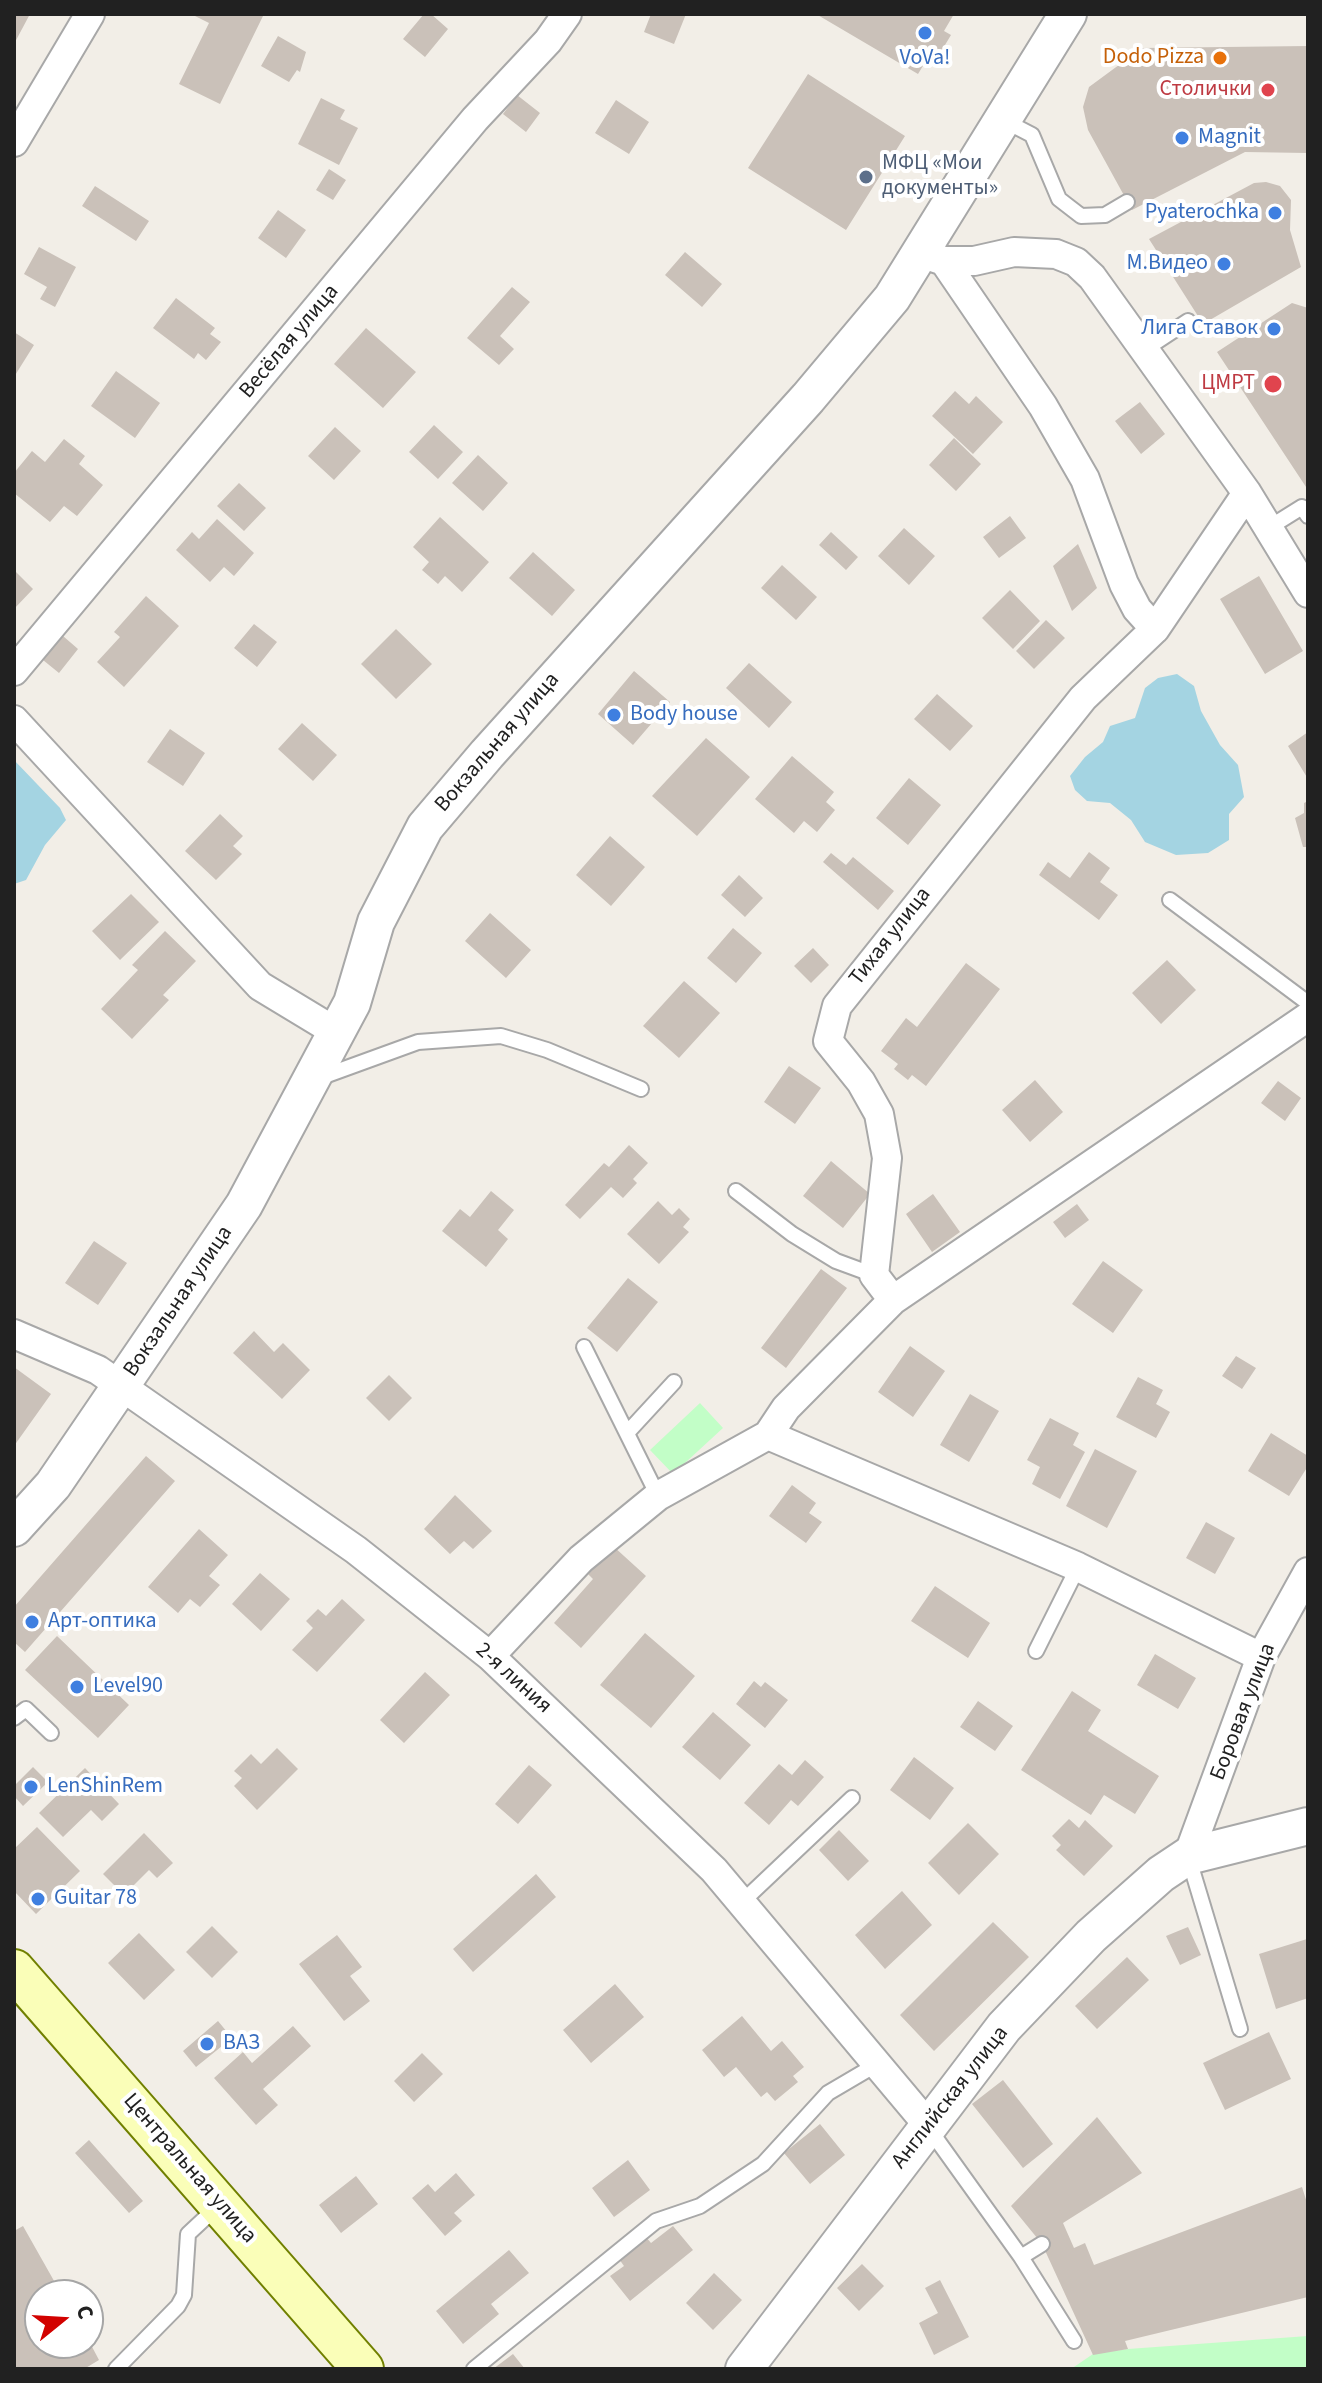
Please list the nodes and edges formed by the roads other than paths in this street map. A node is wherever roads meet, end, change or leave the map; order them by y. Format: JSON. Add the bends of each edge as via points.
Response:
{"nodes":[{"id":1,"x":90,"y":14,"type":"edge"},
{"id":2,"x":567,"y":14,"type":"edge"},
{"id":3,"x":1068,"y":14,"type":"edge"},
{"id":4,"x":1003,"y":119,"type":"junction"},
{"id":5,"x":14,"y":142,"type":"edge"},
{"id":6,"x":1127,"y":202,"type":"dead end"},
{"id":7,"x":934,"y":258,"type":"junction"},
{"id":8,"x":1188,"y":321,"type":"dead end"},
{"id":9,"x":1144,"y":350,"type":"junction"},
{"id":10,"x":1247,"y":493,"type":"junction"},
{"id":11,"x":1308,"y":516,"type":"edge"},
{"id":12,"x":1270,"y":527,"type":"junction"},
{"id":13,"x":1308,"y":593,"type":"edge"},
{"id":14,"x":1155,"y":629,"type":"junction"},
{"id":15,"x":14,"y":671,"type":"edge"},
{"id":16,"x":14,"y":720,"type":"edge"},
{"id":17,"x":1170,"y":900,"type":"dead end"},
{"id":18,"x":1308,"y":1003,"type":"edge"},
{"id":19,"x":1308,"y":1017,"type":"edge"},
{"id":20,"x":336,"y":1032,"type":"junction"},
{"id":21,"x":311,"y":1080,"type":"junction"},
{"id":22,"x":641,"y":1089,"type":"dead end"},
{"id":23,"x":736,"y":1191,"type":"dead end"},
{"id":24,"x":874,"y":1275,"type":"junction"},
{"id":25,"x":893,"y":1300,"type":"junction"},
{"id":26,"x":14,"y":1334,"type":"edge"},
{"id":27,"x":584,"y":1347,"type":"dead end"},
{"id":28,"x":674,"y":1382,"type":"dead end"},
{"id":29,"x":122,"y":1387,"type":"junction"},
{"id":30,"x":627,"y":1433,"type":"junction"},
{"id":31,"x":768,"y":1435,"type":"junction"},
{"id":32,"x":658,"y":1496,"type":"junction"},
{"id":33,"x":14,"y":1528,"type":"edge"},
{"id":34,"x":1078,"y":1567,"type":"junction"},
{"id":35,"x":1308,"y":1572,"type":"edge"},
{"id":36,"x":1036,"y":1651,"type":"dead end"},
{"id":37,"x":490,"y":1656,"type":"junction"},
{"id":38,"x":1261,"y":1657,"type":"junction"},
{"id":39,"x":14,"y":1718,"type":"edge"},
{"id":40,"x":51,"y":1733,"type":"dead end"},
{"id":41,"x":852,"y":1798,"type":"dead end"},
{"id":42,"x":1308,"y":1826,"type":"edge"},
{"id":43,"x":1188,"y":1856,"type":"junction"},
{"id":44,"x":741,"y":1903,"type":"junction"},
{"id":45,"x":14,"y":1970,"type":"edge"},
{"id":46,"x":1240,"y":2029,"type":"dead end"},
{"id":47,"x":879,"y":2063,"type":"junction"},
{"id":48,"x":928,"y":2125,"type":"junction"},
{"id":49,"x":220,"y":2205,"type":"junction"},
{"id":50,"x":1042,"y":2244,"type":"dead end"},
{"id":51,"x":1021,"y":2257,"type":"junction"},
{"id":52,"x":1074,"y":2341,"type":"dead end"},
{"id":53,"x":116,"y":2369,"type":"edge"},
{"id":54,"x":363,"y":2369,"type":"edge"},
{"id":55,"x":474,"y":2369,"type":"edge"},
{"id":56,"x":744,"y":2369,"type":"edge"}],
"edges":[{"from":1,"to":5,"type":"street"},
{"from":2,"to":15,"type":"street","name":"Весёлая улица"},
{"from":3,"to":4,"type":"street","name":"Вокзальная улица"},
{"from":4,"to":6,"type":"lane","via":[[1032,135],[1059,199],[1081,216],[1105,215]]},
{"from":4,"to":7,"type":"street","name":"Вокзальная улица"},
{"from":7,"to":9,"type":"street","via":[[974,261],[1014,252],[1056,254],[1076,262]]},
{"from":7,"to":14,"type":"street","via":[[1043,406],[1085,479],[1124,584]]},
{"from":7,"to":20,"type":"street","name":"Вокзальная улица","via":[[892,298],[425,827],[376,922],[352,1003]]},
{"from":8,"to":9,"type":"lane"},
{"from":9,"to":10,"type":"street"},
{"from":10,"to":12,"type":"street"},
{"from":10,"to":14,"type":"street","name":"Тихая улица"},
{"from":11,"to":12,"type":"lane","via":[[1302,507]]},
{"from":12,"to":13,"type":"street"},
{"from":14,"to":24,"type":"street","name":"Тихая улица","via":[[1083,698],[837,1006],[828,1041],[879,1114],[887,1158]]},
{"from":16,"to":20,"type":"street","via":[[260,986]]},
{"from":17,"to":18,"type":"lane"},
{"from":19,"to":25,"type":"street"},
{"from":20,"to":21,"type":"street","name":"Вокзальная улица"},
{"from":21,"to":22,"type":"lane","via":[[418,1042],[501,1036]]},
{"from":21,"to":29,"type":"street","name":"Вокзальная улица","via":[[244,1205]]},
{"from":23,"to":24,"type":"lane","via":[[836,1261]]},
{"from":24,"to":25,"type":"street"},
{"from":25,"to":31,"type":"street","via":[[786,1408]]},
{"from":26,"to":29,"type":"street","name":"2-я линия","via":[[76,1358]]},
{"from":27,"to":30,"type":"lane"},
{"from":28,"to":30,"type":"lane"},
{"from":29,"to":33,"type":"street","name":"Вокзальная улица","via":[[53,1485]]},
{"from":29,"to":37,"type":"street","name":"2-я линия","via":[[356,1550]]},
{"from":30,"to":32,"type":"lane"},
{"from":31,"to":32,"type":"street"},
{"from":31,"to":34,"type":"street"},
{"from":32,"to":37,"type":"street","via":[[581,1559]]},
{"from":34,"to":36,"type":"lane"},
{"from":34,"to":38,"type":"street"},
{"from":35,"to":38,"type":"street","name":"Боровая улица"},
{"from":37,"to":44,"type":"street","name":"2-я линия","via":[[714,1870]]},
{"from":38,"to":43,"type":"street","name":"Боровая улица"},
{"from":39,"to":40,"type":"lane","via":[[26,1709]]},
{"from":41,"to":44,"type":"lane"},
{"from":42,"to":43,"type":"street"},
{"from":43,"to":46,"type":"lane"},
{"from":43,"to":48,"type":"street","name":"Английская улица","via":[[1091,1936],[1004,2027]]},
{"from":44,"to":47,"type":"street","name":"2-я линия"},
{"from":45,"to":49,"type":"main road","name":"Центральная улица"},
{"from":47,"to":48,"type":"street","name":"2-я линия"},
{"from":47,"to":55,"type":"lane","via":[[828,2093],[763,2164],[700,2206],[656,2221]]},
{"from":48,"to":51,"type":"lane"},
{"from":48,"to":56,"type":"street","name":"Английская улица"},
{"from":49,"to":53,"type":"lane","via":[[188,2234],[184,2295],[178,2306]]},
{"from":49,"to":54,"type":"main road","name":"Центральная улица"},
{"from":50,"to":51,"type":"lane"},
{"from":51,"to":52,"type":"lane"}]}
